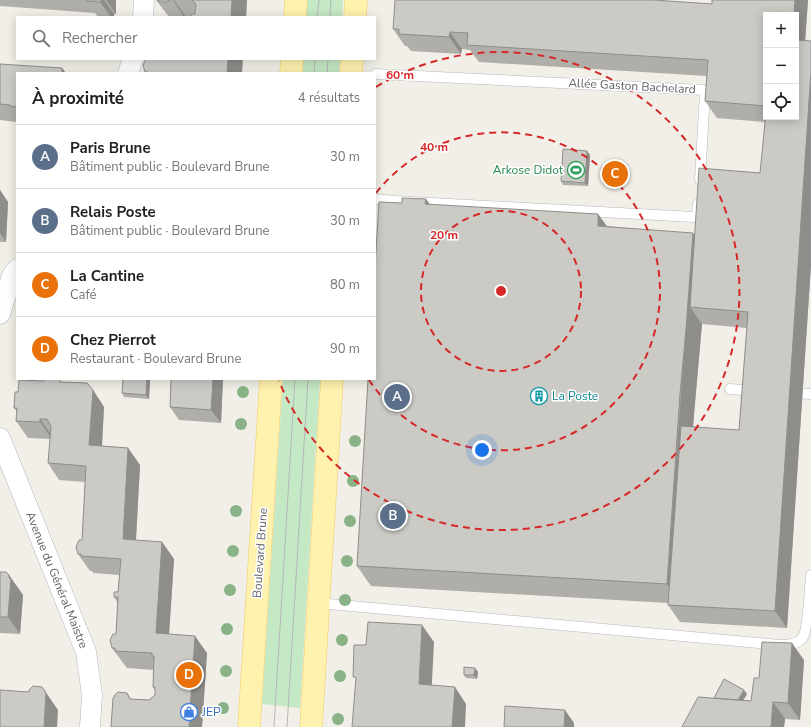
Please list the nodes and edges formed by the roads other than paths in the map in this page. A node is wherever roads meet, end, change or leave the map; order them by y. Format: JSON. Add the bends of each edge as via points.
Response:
{"nodes":[{"id":1,"x":144,"y":0,"type":"edge"},
{"id":2,"x":296,"y":0,"type":"edge"},
{"id":3,"x":356,"y":0,"type":"edge"},
{"id":4,"x":143,"y":16,"type":"edge"},
{"id":5,"x":295,"y":16,"type":"edge"},
{"id":6,"x":355,"y":16,"type":"edge"},
{"id":7,"x":132,"y":60,"type":"edge"},
{"id":8,"x":292,"y":60,"type":"edge"},
{"id":9,"x":352,"y":60,"type":"edge"},
{"id":10,"x":128,"y":72,"type":"edge"},
{"id":11,"x":291,"y":72,"type":"edge"},
{"id":12,"x":352,"y":72,"type":"edge"},
{"id":13,"x":376,"y":74,"type":"edge"},
{"id":14,"x":376,"y":198,"type":"edge"},
{"id":15,"x":16,"y":270,"type":"edge"},
{"id":16,"x":0,"y":314,"type":"edge"},
{"id":17,"x":271,"y":380,"type":"edge"},
{"id":18,"x":332,"y":380,"type":"edge"},
{"id":19,"x":730,"y":389,"type":"dead end"},
{"id":20,"x":767,"y":391,"type":"edge"},
{"id":21,"x":782,"y":392,"type":"edge"},
{"id":22,"x":811,"y":394,"type":"edge"},
{"id":23,"x":0,"y":438,"type":"edge"},
{"id":24,"x":811,"y":574,"type":"edge"},
{"id":25,"x":318,"y":603,"type":"junction"},
{"id":26,"x":90,"y":727,"type":"edge"},
{"id":27,"x":249,"y":727,"type":"edge"},
{"id":28,"x":311,"y":727,"type":"edge"}],
"edges":[{"from":1,"to":4,"type":"street"},
{"from":2,"to":5,"type":"main road"},
{"from":3,"to":6,"type":"main road"},
{"from":7,"to":10,"type":"street"},
{"from":8,"to":11,"type":"main road"},
{"from":9,"to":12,"type":"main road"},
{"from":13,"to":14,"type":"lane","name":"Allée Gaston Bachelard","via":[[706,87],[698,214],[694,217]]},
{"from":15,"to":16,"type":"street"},
{"from":17,"to":27,"type":"main road","name":"Boulevard Brune"},
{"from":18,"to":25,"type":"main road"},
{"from":19,"to":20,"type":"lane","via":[[746,386]]},
{"from":21,"to":22,"type":"lane"},
{"from":23,"to":26,"type":"street","name":"Avenue du Général Maistre","via":[[86,652],[92,695]]},
{"from":24,"to":25,"type":"lane","via":[[803,637],[797,642],[780,645]]},
{"from":25,"to":28,"type":"main road"}]}
